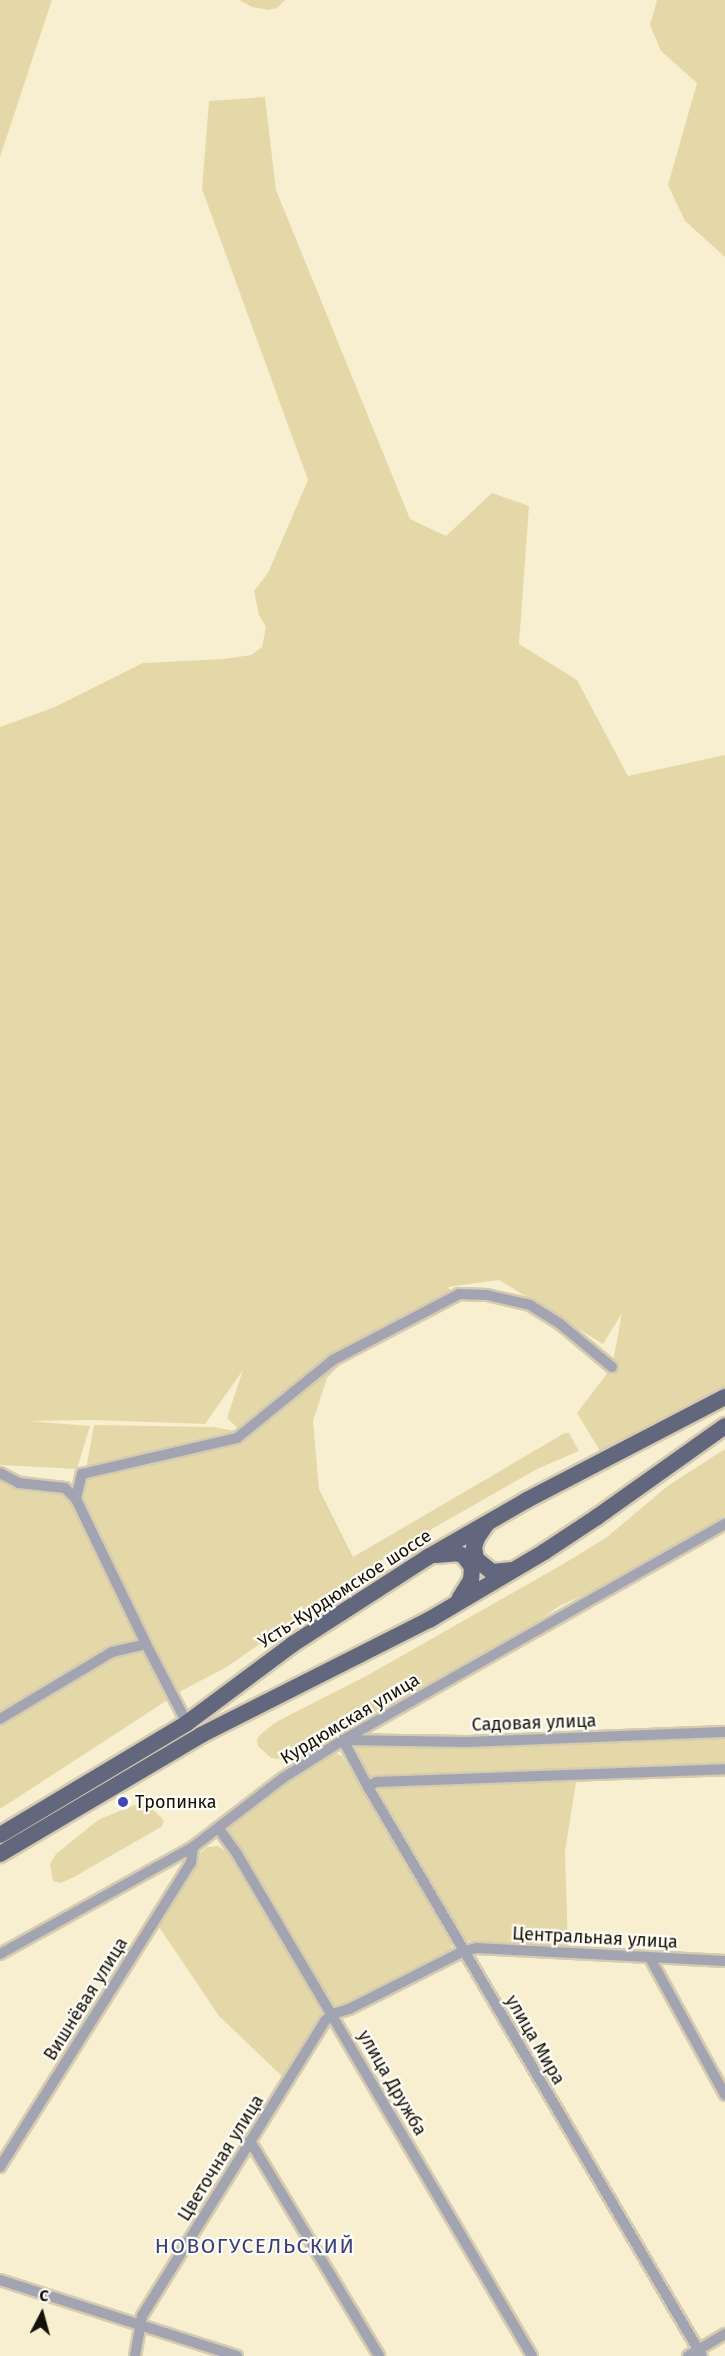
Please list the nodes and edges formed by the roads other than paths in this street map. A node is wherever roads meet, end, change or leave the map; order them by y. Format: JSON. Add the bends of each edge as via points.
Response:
{"nodes":[{"id":1,"x":612,"y":1367,"type":"dead end"},
{"id":2,"x":725,"y":1397,"type":"edge"},
{"id":3,"x":725,"y":1426,"type":"edge"},
{"id":4,"x":0,"y":1473,"type":"edge"},
{"id":5,"x":76,"y":1499,"type":"junction"},
{"id":6,"x":491,"y":1520,"type":"junction"},
{"id":7,"x":725,"y":1524,"type":"edge"},
{"id":8,"x":428,"y":1557,"type":"junction"},
{"id":9,"x":511,"y":1570,"type":"junction"},
{"id":10,"x":456,"y":1602,"type":"junction"},
{"id":11,"x":146,"y":1644,"type":"junction"},
{"id":12,"x":0,"y":1719,"type":"edge"},
{"id":13,"x":187,"y":1723,"type":"junction"},
{"id":14,"x":725,"y":1732,"type":"edge"},
{"id":15,"x":344,"y":1740,"type":"junction"},
{"id":16,"x":725,"y":1769,"type":"edge"},
{"id":17,"x":368,"y":1787,"type":"junction"},
{"id":18,"x":219,"y":1829,"type":"junction"},
{"id":19,"x":0,"y":1836,"type":"edge"},
{"id":20,"x":193,"y":1847,"type":"junction"},
{"id":21,"x":0,"y":1854,"type":"edge"},
{"id":22,"x":464,"y":1951,"type":"junction"},
{"id":23,"x":0,"y":1954,"type":"edge"},
{"id":24,"x":650,"y":1958,"type":"junction"},
{"id":25,"x":725,"y":1961,"type":"edge"},
{"id":26,"x":332,"y":2014,"type":"junction"},
{"id":27,"x":725,"y":2095,"type":"edge"},
{"id":28,"x":250,"y":2141,"type":"junction"},
{"id":29,"x":0,"y":2167,"type":"edge"},
{"id":30,"x":0,"y":2280,"type":"edge"},
{"id":31,"x":139,"y":2325,"type":"junction"},
{"id":32,"x":725,"y":2334,"type":"edge"},
{"id":33,"x":700,"y":2353,"type":"edge"},
{"id":34,"x":135,"y":2356,"type":"edge"},
{"id":35,"x":237,"y":2356,"type":"edge"},
{"id":36,"x":379,"y":2356,"type":"edge"},
{"id":37,"x":532,"y":2356,"type":"edge"},
{"id":38,"x":688,"y":2356,"type":"edge"}],
"edges":[{"from":1,"to":5,"type":"street","via":[[559,1323],[530,1305],[487,1295],[459,1294],[333,1360],[237,1438],[82,1474]]},
{"from":2,"to":6,"type":"main road","name":"Усть-Курдюмское шоссе"},
{"from":3,"to":9,"type":"main road","via":[[597,1517]]},
{"from":4,"to":5,"type":"street","via":[[19,1482],[65,1488]]},
{"from":5,"to":11,"type":"street"},
{"from":6,"to":8,"type":"main road","name":"Усть-Курдюмское шоссе"},
{"from":6,"to":9,"type":"main road","via":[[477,1538],[476,1558],[492,1572]]},
{"from":7,"to":15,"type":"street","name":"Курдюмская улица"},
{"from":8,"to":10,"type":"main road","via":[[457,1553],[472,1567],[471,1580]]},
{"from":8,"to":13,"type":"main road","name":"Усть-Курдюмское шоссе","via":[[293,1644]]},
{"from":9,"to":10,"type":"main road"},
{"from":10,"to":21,"type":"main road","via":[[429,1620],[201,1735]]},
{"from":11,"to":12,"type":"street","via":[[112,1652]]},
{"from":11,"to":13,"type":"street"},
{"from":13,"to":19,"type":"main road","name":"Усть-Курдюмское шоссе"},
{"from":14,"to":15,"type":"street","name":"Садовая улица","via":[[466,1742]]},
{"from":15,"to":17,"type":"street","name":"улица Мира"},
{"from":15,"to":18,"type":"street","name":"Курдюмская улица","via":[[283,1778]]},
{"from":16,"to":17,"type":"street","via":[[376,1782]]},
{"from":17,"to":22,"type":"street","name":"улица Мира"},
{"from":18,"to":20,"type":"street","name":"Курдюмская улица"},
{"from":18,"to":26,"type":"street","name":"улица Дружба"},
{"from":20,"to":23,"type":"street","name":"Курдюмская улица"},
{"from":20,"to":29,"type":"street","name":"Вишнёвая улица","via":[[191,1863]]},
{"from":22,"to":24,"type":"street","name":"Центральная улица","via":[[477,1948]]},
{"from":22,"to":26,"type":"street"},
{"from":22,"to":33,"type":"street","name":"улица Мира"},
{"from":24,"to":25,"type":"street","name":"Центральная улица"},
{"from":24,"to":27,"type":"street"},
{"from":26,"to":28,"type":"street","name":"Цветочная улица"},
{"from":26,"to":37,"type":"street","name":"улица Дружба"},
{"from":28,"to":31,"type":"street","name":"Цветочная улица"},
{"from":28,"to":36,"type":"street"},
{"from":30,"to":31,"type":"street"},
{"from":31,"to":34,"type":"street","name":"Цветочная улица"},
{"from":31,"to":35,"type":"street"},
{"from":32,"to":33,"type":"street"},
{"from":33,"to":38,"type":"street"}]}
